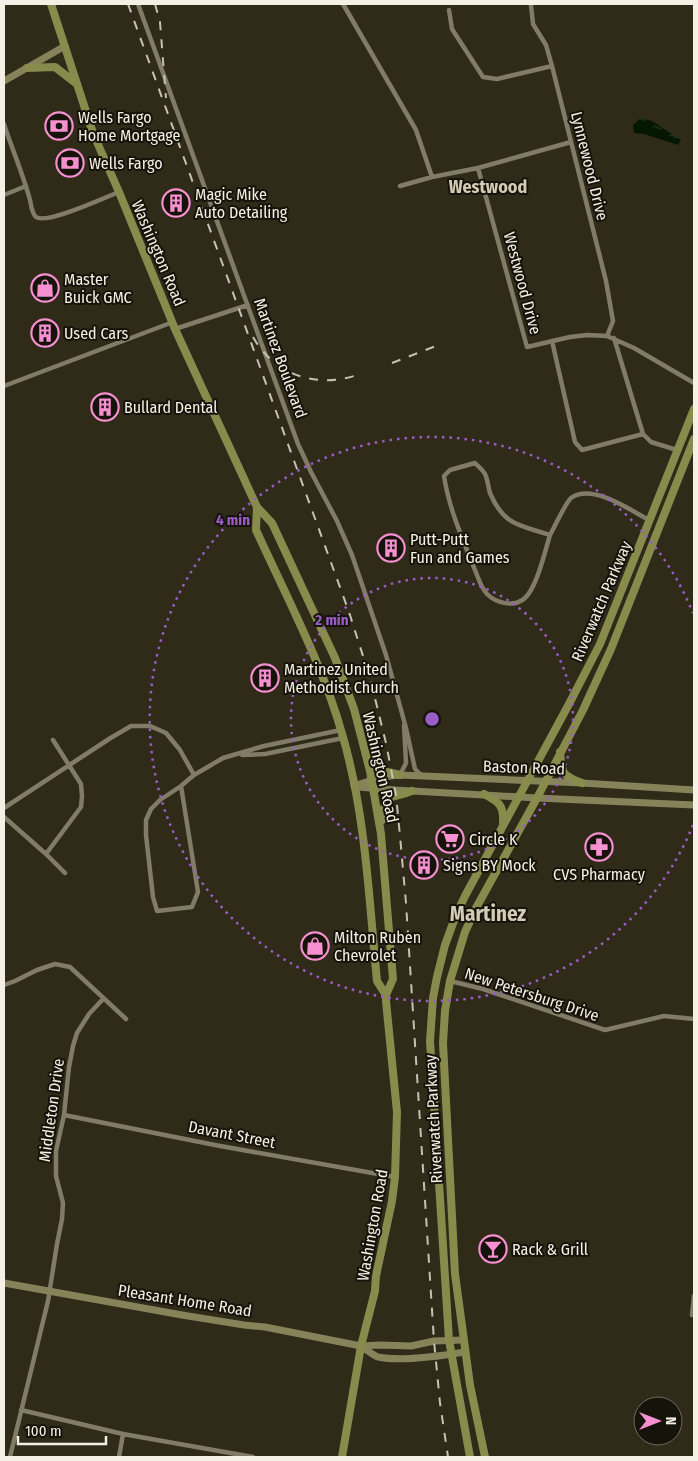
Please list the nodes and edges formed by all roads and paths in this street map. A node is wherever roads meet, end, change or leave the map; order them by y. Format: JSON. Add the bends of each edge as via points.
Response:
{"nodes":[{"id":1,"x":51,"y":4,"type":"edge"},
{"id":2,"x":138,"y":4,"type":"edge"},
{"id":3,"x":342,"y":4,"type":"edge"},
{"id":4,"x":531,"y":5,"type":"dead end"},
{"id":5,"x":449,"y":10,"type":"dead end"},
{"id":6,"x":65,"y":46,"type":"junction"},
{"id":7,"x":552,"y":66,"type":"junction"},
{"id":8,"x":27,"y":68,"type":"junction"},
{"id":9,"x":4,"y":81,"type":"edge"},
{"id":10,"x":77,"y":84,"type":"junction"},
{"id":11,"x":4,"y":124,"type":"edge"},
{"id":12,"x":571,"y":142,"type":"junction"},
{"id":13,"x":478,"y":168,"type":"junction"},
{"id":14,"x":432,"y":177,"type":"junction"},
{"id":15,"x":26,"y":186,"type":"junction"},
{"id":16,"x":400,"y":186,"type":"dead end"},
{"id":17,"x":119,"y":192,"type":"junction"},
{"id":18,"x":4,"y":195,"type":"edge"},
{"id":19,"x":248,"y":305,"type":"junction"},
{"id":20,"x":174,"y":326,"type":"junction"},
{"id":21,"x":608,"y":336,"type":"junction"},
{"id":22,"x":614,"y":338,"type":"junction"},
{"id":23,"x":552,"y":341,"type":"junction"},
{"id":24,"x":694,"y":383,"type":"edge"},
{"id":25,"x":4,"y":386,"type":"edge"},
{"id":26,"x":694,"y":410,"type":"edge"},
{"id":27,"x":643,"y":434,"type":"junction"},
{"id":28,"x":694,"y":439,"type":"edge"},
{"id":29,"x":677,"y":450,"type":"junction"},
{"id":30,"x":257,"y":506,"type":"junction"},
{"id":31,"x":649,"y":520,"type":"junction"},
{"id":32,"x":550,"y":535,"type":"junction"},
{"id":33,"x":403,"y":719,"type":"junction"},
{"id":34,"x":341,"y":730,"type":"junction"},
{"id":35,"x":343,"y":738,"type":"junction"},
{"id":36,"x":53,"y":740,"type":"dead end"},
{"id":37,"x":560,"y":750,"type":"junction"},
{"id":38,"x":365,"y":751,"type":"junction"},
{"id":39,"x":236,"y":756,"type":"junction"},
{"id":40,"x":69,"y":765,"type":"junction"},
{"id":41,"x":194,"y":775,"type":"junction"},
{"id":42,"x":400,"y":775,"type":"junction"},
{"id":43,"x":424,"y":776,"type":"junction"},
{"id":44,"x":526,"y":782,"type":"junction"},
{"id":45,"x":545,"y":782,"type":"junction"},
{"id":46,"x":582,"y":783,"type":"junction"},
{"id":47,"x":373,"y":784,"type":"junction"},
{"id":48,"x":181,"y":786,"type":"junction"},
{"id":49,"x":354,"y":786,"type":"junction"},
{"id":50,"x":694,"y":790,"type":"edge"},
{"id":51,"x":412,"y":791,"type":"junction"},
{"id":52,"x":484,"y":794,"type":"junction"},
{"id":53,"x":518,"y":796,"type":"junction"},
{"id":54,"x":537,"y":798,"type":"junction"},
{"id":55,"x":694,"y":805,"type":"edge"},
{"id":56,"x":4,"y":808,"type":"edge"},
{"id":57,"x":4,"y":816,"type":"edge"},
{"id":58,"x":503,"y":827,"type":"junction"},
{"id":59,"x":381,"y":829,"type":"junction"},
{"id":60,"x":46,"y":854,"type":"junction"},
{"id":61,"x":64,"y":873,"type":"dead end"},
{"id":62,"x":460,"y":906,"type":"junction"},
{"id":63,"x":474,"y":913,"type":"junction"},
{"id":64,"x":450,"y":981,"type":"junction"},
{"id":65,"x":4,"y":985,"type":"edge"},
{"id":66,"x":386,"y":995,"type":"junction"},
{"id":67,"x":103,"y":999,"type":"junction"},
{"id":68,"x":126,"y":1019,"type":"dead end"},
{"id":69,"x":694,"y":1019,"type":"edge"},
{"id":70,"x":64,"y":1115,"type":"junction"},
{"id":71,"x":395,"y":1177,"type":"junction"},
{"id":72,"x":4,"y":1283,"type":"edge"},
{"id":73,"x":49,"y":1291,"type":"junction"},
{"id":74,"x":694,"y":1296,"type":"edge"},
{"id":75,"x":692,"y":1315,"type":"dead end"},
{"id":76,"x":449,"y":1340,"type":"junction"},
{"id":77,"x":464,"y":1340,"type":"junction"},
{"id":78,"x":362,"y":1346,"type":"junction"},
{"id":79,"x":465,"y":1352,"type":"junction"},
{"id":80,"x":451,"y":1354,"type":"junction"},
{"id":81,"x":21,"y":1410,"type":"junction"},
{"id":82,"x":123,"y":1434,"type":"junction"},
{"id":83,"x":10,"y":1457,"type":"edge"},
{"id":84,"x":119,"y":1457,"type":"edge"},
{"id":85,"x":253,"y":1457,"type":"edge"},
{"id":86,"x":342,"y":1457,"type":"edge"},
{"id":87,"x":470,"y":1457,"type":"edge"},
{"id":88,"x":485,"y":1457,"type":"edge"}],
"edges":[{"from":1,"to":6,"type":"main road","name":"Washington Road"},
{"from":2,"to":19,"type":"street","name":"Martinez Boulevard"},
{"from":3,"to":14,"type":"street","via":[[416,130]]},
{"from":4,"to":7,"type":"street","name":"Lynnewood Drive","via":[[533,24],[546,45]]},
{"from":5,"to":7,"type":"street","via":[[452,29],[483,76],[498,79]]},
{"from":6,"to":8,"type":"main road"},
{"from":6,"to":10,"type":"main road","name":"Washington Road"},
{"from":7,"to":12,"type":"street","name":"Lynnewood Drive"},
{"from":8,"to":9,"type":"main road"},
{"from":8,"to":10,"type":"main road","via":[[55,67]]},
{"from":10,"to":17,"type":"main road","name":"Washington Road","via":[[93,133]]},
{"from":11,"to":15,"type":"street"},
{"from":12,"to":13,"type":"street"},
{"from":12,"to":21,"type":"street","name":"Lynnewood Drive","via":[[608,289],[613,321]]},
{"from":13,"to":14,"type":"street"},
{"from":13,"to":23,"type":"street","name":"Westwood Drive","via":[[527,347]]},
{"from":14,"to":16,"type":"street"},
{"from":15,"to":17,"type":"street","via":[[33,212],[42,220]]},
{"from":15,"to":18,"type":"street"},
{"from":17,"to":20,"type":"main road","name":"Washington Road"},
{"from":19,"to":20,"type":"street"},
{"from":19,"to":33,"type":"street","name":"Martinez Boulevard","via":[[304,459],[352,555],[386,655]]},
{"from":20,"to":25,"type":"street"},
{"from":20,"to":30,"type":"main road","name":"Washington Road"},
{"from":21,"to":22,"type":"street","name":"Westwood Drive"},
{"from":21,"to":23,"type":"street","name":"Westwood Drive","via":[[587,335]]},
{"from":22,"to":24,"type":"street","name":"Westwood Drive"},
{"from":22,"to":27,"type":"street"},
{"from":23,"to":27,"type":"street","via":[[575,442],[582,450]]},
{"from":26,"to":29,"type":"main road","name":"Riverwatch Parkway"},
{"from":27,"to":29,"type":"street","via":[[651,442]]},
{"from":28,"to":37,"type":"main road","name":"Riverwatch Parkway","via":[[607,658]]},
{"from":29,"to":31,"type":"main road","name":"Riverwatch Parkway"},
{"from":30,"to":34,"type":"main road","name":"Washington Road","via":[[256,530],[318,666]]},
{"from":30,"to":38,"type":"main road","name":"Washington Road","via":[[272,522],[332,651],[352,703]]},
{"from":31,"to":32,"type":"street","via":[[604,496],[584,492],[570,499]]},
{"from":31,"to":44,"type":"main road","name":"Riverwatch Parkway","via":[[600,644]]},
{"from":32,"to":32,"type":"street","via":[[505,518],[496,507],[485,474],[475,463],[450,470],[444,476],[461,534],[481,584],[486,593],[499,602],[512,604],[524,600],[531,590]]},
{"from":33,"to":42,"type":"street","name":"Martinez Boulevard","via":[[406,763]]},
{"from":33,"to":43,"type":"street","name":"Martinez Boulevard","via":[[415,769]]},
{"from":34,"to":35,"type":"main road","name":"Washington Road"},
{"from":34,"to":39,"type":"street","via":[[264,746]]},
{"from":35,"to":39,"type":"street","via":[[265,754]]},
{"from":35,"to":49,"type":"main road","name":"Washington Road"},
{"from":36,"to":40,"type":"street"},
{"from":37,"to":45,"type":"main road","name":"Riverwatch Parkway"},
{"from":37,"to":46,"type":"main road","via":[[561,769],[566,776]]},
{"from":38,"to":42,"type":"main road","via":[[378,770]]},
{"from":38,"to":47,"type":"main road","name":"Washington Road"},
{"from":39,"to":41,"type":"street","via":[[223,758]]},
{"from":40,"to":41,"type":"street","via":[[131,726],[150,726],[166,733]]},
{"from":40,"to":56,"type":"street"},
{"from":40,"to":60,"type":"street","via":[[81,784],[81,808]]},
{"from":41,"to":48,"type":"street"},
{"from":42,"to":43,"type":"main road","name":"Baston Road"},
{"from":42,"to":47,"type":"main road","name":"Baston Road","via":[[381,777]]},
{"from":43,"to":44,"type":"main road","name":"Baston Road"},
{"from":44,"to":45,"type":"main road","name":"Baston Road"},
{"from":44,"to":53,"type":"main road","name":"Riverwatch Parkway"},
{"from":45,"to":46,"type":"main road","name":"Baston Road"},
{"from":45,"to":54,"type":"main road","name":"Riverwatch Parkway"},
{"from":46,"to":50,"type":"main road","name":"Baston Road"},
{"from":47,"to":49,"type":"main road","name":"Baston Road"},
{"from":47,"to":51,"type":"main road"},
{"from":47,"to":59,"type":"main road","name":"Washington Road"},
{"from":48,"to":48,"type":"street","via":[[160,800],[146,820],[157,911],[192,907],[198,892]]},
{"from":49,"to":66,"type":"main road","name":"Washington Road","via":[[364,842],[378,982]]},
{"from":51,"to":52,"type":"main road"},
{"from":51,"to":59,"type":"main road","via":[[388,798],[384,804]]},
{"from":52,"to":53,"type":"main road"},
{"from":52,"to":58,"type":"main road","via":[[496,800],[502,809]]},
{"from":53,"to":54,"type":"main road"},
{"from":53,"to":58,"type":"main road","name":"Riverwatch Parkway"},
{"from":54,"to":55,"type":"main road"},
{"from":54,"to":63,"type":"main road","name":"Riverwatch Parkway"},
{"from":57,"to":60,"type":"street"},
{"from":58,"to":62,"type":"main road","name":"Riverwatch Parkway"},
{"from":59,"to":66,"type":"main road","name":"Washington Road","via":[[393,979]]},
{"from":60,"to":61,"type":"street"},
{"from":62,"to":63,"type":"main road"},
{"from":62,"to":76,"type":"main road","name":"Riverwatch Parkway","via":[[437,977],[430,1041]]},
{"from":63,"to":64,"type":"main road","name":"Riverwatch Parkway"},
{"from":64,"to":69,"type":"street","name":"New Petersburg Drive","via":[[484,989],[605,1030],[664,1016]]},
{"from":64,"to":77,"type":"main road","name":"Riverwatch Parkway","via":[[444,1029],[444,1072],[455,1274]]},
{"from":65,"to":67,"type":"street","via":[[55,964],[70,968]]},
{"from":66,"to":71,"type":"main road","name":"Washington Road","via":[[398,1112]]},
{"from":67,"to":68,"type":"street"},
{"from":67,"to":70,"type":"street","name":"Middleton Drive","via":[[77,1033],[69,1067]]},
{"from":70,"to":71,"type":"street","name":"Davant Street"},
{"from":70,"to":73,"type":"street","name":"Middleton Drive","via":[[56,1151],[62,1220]]},
{"from":71,"to":78,"type":"main road","name":"Washington Road"},
{"from":72,"to":73,"type":"main road","name":"Pleasant Home Road"},
{"from":73,"to":78,"type":"main road","name":"Pleasant Home Road"},
{"from":73,"to":81,"type":"street"},
{"from":74,"to":75,"type":"street"},
{"from":76,"to":77,"type":"main road","name":"Pleasant Home Road"},
{"from":76,"to":78,"type":"main road","name":"Pleasant Home Road","via":[[411,1346]]},
{"from":76,"to":80,"type":"main road","name":"Riverwatch Parkway"},
{"from":77,"to":79,"type":"main road","name":"Riverwatch Parkway"},
{"from":78,"to":80,"type":"main road","name":"Pleasant Home Road","via":[[380,1357],[420,1358]]},
{"from":78,"to":86,"type":"main road","name":"Washington Road"},
{"from":79,"to":80,"type":"main road","name":"Pleasant Home Road"},
{"from":79,"to":88,"type":"main road","name":"Riverwatch Parkway"},
{"from":80,"to":87,"type":"main road","name":"Riverwatch Parkway"},
{"from":81,"to":82,"type":"street"},
{"from":81,"to":83,"type":"street"},
{"from":82,"to":84,"type":"street"},
{"from":82,"to":85,"type":"street"}]}
